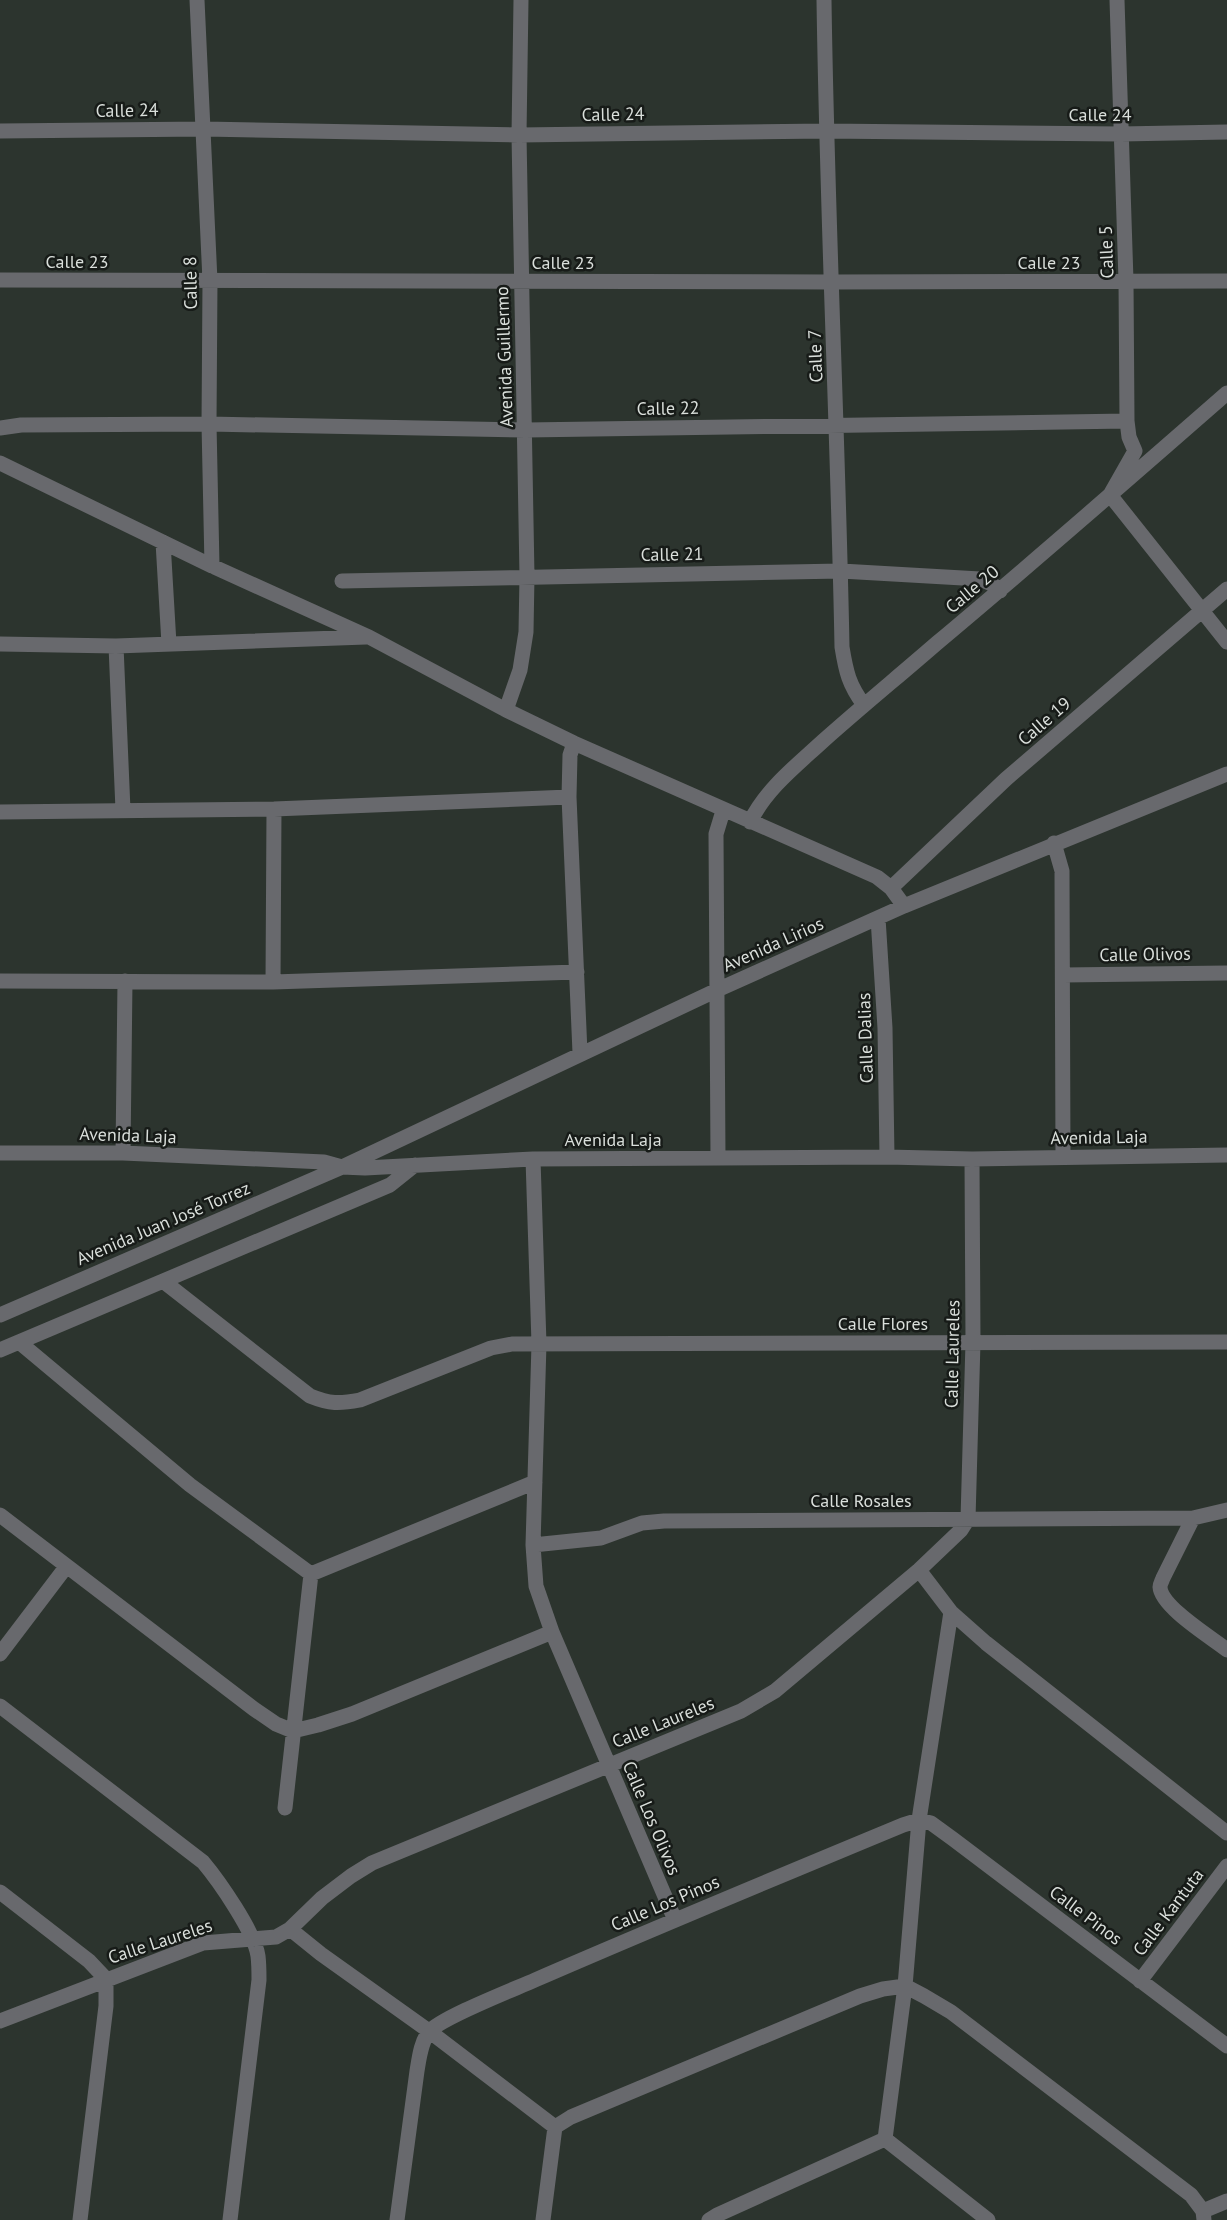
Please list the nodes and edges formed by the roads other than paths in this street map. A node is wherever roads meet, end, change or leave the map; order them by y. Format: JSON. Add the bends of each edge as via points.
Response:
{"nodes":[{"id":1,"x":197,"y":0,"type":"edge"},
{"id":2,"x":521,"y":0,"type":"edge"},
{"id":3,"x":824,"y":0,"type":"edge"},
{"id":4,"x":1118,"y":0,"type":"edge"},
{"id":5,"x":204,"y":129,"type":"junction"},
{"id":6,"x":0,"y":131,"type":"edge"},
{"id":7,"x":826,"y":131,"type":"junction"},
{"id":8,"x":1227,"y":132,"type":"edge"},
{"id":9,"x":1121,"y":134,"type":"junction"},
{"id":10,"x":519,"y":135,"type":"junction"},
{"id":11,"x":0,"y":280,"type":"edge"},
{"id":12,"x":210,"y":281,"type":"junction"},
{"id":13,"x":521,"y":281,"type":"junction"},
{"id":14,"x":1126,"y":281,"type":"junction"},
{"id":15,"x":1227,"y":281,"type":"edge"},
{"id":16,"x":832,"y":282,"type":"junction"},
{"id":17,"x":1227,"y":393,"type":"edge"},
{"id":18,"x":1127,"y":421,"type":"junction"},
{"id":19,"x":209,"y":424,"type":"junction"},
{"id":20,"x":837,"y":426,"type":"junction"},
{"id":21,"x":0,"y":428,"type":"edge"},
{"id":22,"x":526,"y":429,"type":"junction"},
{"id":23,"x":0,"y":463,"type":"edge"},
{"id":24,"x":1110,"y":495,"type":"junction"},
{"id":25,"x":163,"y":542,"type":"junction"},
{"id":26,"x":212,"y":566,"type":"junction"},
{"id":27,"x":841,"y":571,"type":"junction"},
{"id":28,"x":527,"y":576,"type":"junction"},
{"id":29,"x":342,"y":580,"type":"dead end"},
{"id":30,"x":1227,"y":589,"type":"edge"},
{"id":31,"x":1000,"y":591,"type":"junction"},
{"id":32,"x":1201,"y":611,"type":"junction"},
{"id":33,"x":369,"y":637,"type":"junction"},
{"id":34,"x":1227,"y":642,"type":"edge"},
{"id":35,"x":0,"y":644,"type":"edge"},
{"id":36,"x":169,"y":645,"type":"junction"},
{"id":37,"x":116,"y":646,"type":"junction"},
{"id":38,"x":864,"y":705,"type":"junction"},
{"id":39,"x":506,"y":710,"type":"junction"},
{"id":40,"x":574,"y":743,"type":"junction"},
{"id":41,"x":1227,"y":774,"type":"edge"},
{"id":42,"x":570,"y":797,"type":"junction"},
{"id":43,"x":274,"y":809,"type":"junction"},
{"id":44,"x":123,"y":810,"type":"junction"},
{"id":45,"x":723,"y":811,"type":"junction"},
{"id":46,"x":0,"y":812,"type":"edge"},
{"id":47,"x":750,"y":822,"type":"junction"},
{"id":48,"x":1054,"y":843,"type":"junction"},
{"id":49,"x":891,"y":888,"type":"junction"},
{"id":50,"x":904,"y":906,"type":"junction"},
{"id":51,"x":878,"y":918,"type":"junction"},
{"id":52,"x":577,"y":972,"type":"junction"},
{"id":53,"x":1227,"y":973,"type":"edge"},
{"id":54,"x":1063,"y":975,"type":"junction"},
{"id":55,"x":0,"y":981,"type":"edge"},
{"id":56,"x":125,"y":981,"type":"junction"},
{"id":57,"x":273,"y":982,"type":"junction"},
{"id":58,"x":716,"y":991,"type":"junction"},
{"id":59,"x":580,"y":1053,"type":"junction"},
{"id":60,"x":0,"y":1153,"type":"edge"},
{"id":61,"x":123,"y":1153,"type":"junction"},
{"id":62,"x":1227,"y":1155,"type":"edge"},
{"id":63,"x":887,"y":1157,"type":"junction"},
{"id":64,"x":1063,"y":1157,"type":"junction"},
{"id":65,"x":718,"y":1158,"type":"junction"},
{"id":66,"x":972,"y":1159,"type":"junction"},
{"id":67,"x":533,"y":1160,"type":"junction"},
{"id":68,"x":415,"y":1165,"type":"junction"},
{"id":69,"x":342,"y":1167,"type":"junction"},
{"id":70,"x":164,"y":1281,"type":"junction"},
{"id":71,"x":0,"y":1315,"type":"edge"},
{"id":72,"x":19,"y":1342,"type":"junction"},
{"id":73,"x":973,"y":1342,"type":"junction"},
{"id":74,"x":1227,"y":1342,"type":"edge"},
{"id":75,"x":538,"y":1344,"type":"junction"},
{"id":76,"x":0,"y":1350,"type":"edge"},
{"id":77,"x":535,"y":1482,"type":"junction"},
{"id":78,"x":1227,"y":1510,"type":"edge"},
{"id":79,"x":0,"y":1515,"type":"edge"},
{"id":80,"x":1193,"y":1518,"type":"junction"},
{"id":81,"x":968,"y":1519,"type":"junction"},
{"id":82,"x":533,"y":1545,"type":"junction"},
{"id":83,"x":66,"y":1567,"type":"junction"},
{"id":84,"x":919,"y":1570,"type":"junction"},
{"id":85,"x":311,"y":1574,"type":"junction"},
{"id":86,"x":951,"y":1612,"type":"junction"},
{"id":87,"x":552,"y":1632,"type":"junction"},
{"id":88,"x":1227,"y":1650,"type":"edge"},
{"id":89,"x":0,"y":1654,"type":"edge"},
{"id":90,"x":0,"y":1706,"type":"edge"},
{"id":91,"x":293,"y":1731,"type":"junction"},
{"id":92,"x":608,"y":1765,"type":"junction"},
{"id":93,"x":285,"y":1808,"type":"dead end"},
{"id":94,"x":919,"y":1820,"type":"junction"},
{"id":95,"x":1227,"y":1833,"type":"edge"},
{"id":96,"x":1227,"y":1866,"type":"edge"},
{"id":97,"x":0,"y":1892,"type":"edge"},
{"id":98,"x":675,"y":1920,"type":"junction"},
{"id":99,"x":290,"y":1929,"type":"junction"},
{"id":100,"x":252,"y":1939,"type":"junction"},
{"id":101,"x":106,"y":1979,"type":"junction"},
{"id":102,"x":1140,"y":1981,"type":"junction"},
{"id":103,"x":906,"y":1986,"type":"junction"},
{"id":104,"x":0,"y":2021,"type":"edge"},
{"id":105,"x":429,"y":2031,"type":"junction"},
{"id":106,"x":1227,"y":2046,"type":"edge"},
{"id":107,"x":555,"y":2127,"type":"junction"},
{"id":108,"x":885,"y":2139,"type":"junction"},
{"id":109,"x":1227,"y":2201,"type":"edge"},
{"id":110,"x":1203,"y":2215,"type":"edge"},
{"id":111,"x":80,"y":2220,"type":"edge"},
{"id":112,"x":230,"y":2220,"type":"edge"},
{"id":113,"x":397,"y":2220,"type":"edge"},
{"id":114,"x":543,"y":2220,"type":"edge"},
{"id":115,"x":709,"y":2220,"type":"edge"},
{"id":116,"x":988,"y":2220,"type":"edge"}],
"edges":[{"from":1,"to":5,"type":"street","name":"Calle 8"},
{"from":2,"to":10,"type":"street","name":"Avenida Guillermo"},
{"from":3,"to":7,"type":"street","name":"Calle 7"},
{"from":4,"to":9,"type":"street","name":"Calle 5"},
{"from":5,"to":6,"type":"street","name":"Calle 24"},
{"from":5,"to":10,"type":"street","name":"Calle 24"},
{"from":5,"to":12,"type":"street","name":"Calle 8"},
{"from":7,"to":9,"type":"street","name":"Calle 24"},
{"from":7,"to":10,"type":"street","name":"Calle 24"},
{"from":7,"to":16,"type":"street","name":"Calle 7"},
{"from":8,"to":9,"type":"street","name":"Calle 24"},
{"from":9,"to":14,"type":"street","name":"Calle 5"},
{"from":10,"to":13,"type":"street","name":"Avenida Guillermo"},
{"from":11,"to":12,"type":"street","name":"Calle 23"},
{"from":12,"to":13,"type":"street","name":"Calle 23"},
{"from":12,"to":19,"type":"street","name":"Calle 8"},
{"from":13,"to":16,"type":"street","name":"Calle 23"},
{"from":13,"to":22,"type":"street","name":"Avenida Guillermo"},
{"from":14,"to":15,"type":"street","name":"Calle 23"},
{"from":14,"to":16,"type":"street","name":"Calle 23"},
{"from":14,"to":18,"type":"street","name":"Calle 5"},
{"from":16,"to":20,"type":"street","name":"Calle 7"},
{"from":17,"to":24,"type":"street","name":"Calle 20"},
{"from":18,"to":20,"type":"street","name":"Calle 22"},
{"from":18,"to":24,"type":"street","name":"Calle 5","via":[[1135,451]]},
{"from":19,"to":21,"type":"street","name":"Calle 22"},
{"from":19,"to":22,"type":"street","name":"Calle 22"},
{"from":19,"to":26,"type":"street","name":"Calle 8"},
{"from":20,"to":22,"type":"street","name":"Calle 22"},
{"from":20,"to":27,"type":"street","name":"Calle 7"},
{"from":22,"to":28,"type":"street","name":"Avenida Guillermo"},
{"from":23,"to":25,"type":"street"},
{"from":24,"to":31,"type":"street","name":"Calle 20"},
{"from":24,"to":32,"type":"street"},
{"from":25,"to":26,"type":"street"},
{"from":25,"to":36,"type":"street"},
{"from":26,"to":33,"type":"street"},
{"from":27,"to":28,"type":"street","name":"Calle 21"},
{"from":27,"to":31,"type":"street","name":"Calle 21","via":[[980,579]]},
{"from":27,"to":38,"type":"street","name":"Calle 7","via":[[846,674]]},
{"from":28,"to":29,"type":"street","name":"Calle 21"},
{"from":28,"to":39,"type":"street","name":"Avenida Guillermo","via":[[526,632],[520,670]]},
{"from":30,"to":32,"type":"street","name":"Calle 19"},
{"from":31,"to":38,"type":"street","name":"Calle 20"},
{"from":32,"to":34,"type":"street"},
{"from":32,"to":49,"type":"street","name":"Calle 19","via":[[1006,779]]},
{"from":33,"to":36,"type":"street"},
{"from":33,"to":39,"type":"street"},
{"from":35,"to":37,"type":"street"},
{"from":36,"to":37,"type":"street"},
{"from":37,"to":44,"type":"street"},
{"from":38,"to":47,"type":"street","name":"Calle 20","via":[[791,770],[767,795]]},
{"from":39,"to":40,"type":"street"},
{"from":40,"to":42,"type":"street","via":[[570,755]]},
{"from":40,"to":45,"type":"street"},
{"from":41,"to":48,"type":"street","name":"Avenida Lirios"},
{"from":42,"to":43,"type":"street"},
{"from":42,"to":52,"type":"street"},
{"from":43,"to":44,"type":"street"},
{"from":43,"to":57,"type":"street"},
{"from":44,"to":46,"type":"street"},
{"from":45,"to":47,"type":"street"},
{"from":45,"to":58,"type":"street","via":[[716,834]]},
{"from":47,"to":49,"type":"street","via":[[877,877]]},
{"from":48,"to":50,"type":"street","name":"Avenida Lirios"},
{"from":48,"to":54,"type":"street","via":[[1062,871]]},
{"from":49,"to":50,"type":"street"},
{"from":50,"to":51,"type":"street","name":"Avenida Lirios"},
{"from":51,"to":58,"type":"street","name":"Avenida Lirios"},
{"from":51,"to":63,"type":"street","name":"Calle Dalias"},
{"from":52,"to":57,"type":"street"},
{"from":52,"to":59,"type":"street"},
{"from":53,"to":54,"type":"street","name":"Calle Olivos"},
{"from":54,"to":64,"type":"street"},
{"from":55,"to":56,"type":"street"},
{"from":56,"to":57,"type":"street"},
{"from":56,"to":61,"type":"street"},
{"from":58,"to":59,"type":"street","name":"Avenida Lirios"},
{"from":58,"to":65,"type":"street"},
{"from":59,"to":69,"type":"street","name":"Avenida Lirios"},
{"from":60,"to":61,"type":"street","name":"Avenida Laja"},
{"from":61,"to":69,"type":"street","name":"Avenida Laja","via":[[324,1162]]},
{"from":62,"to":64,"type":"street","name":"Avenida Laja"},
{"from":63,"to":65,"type":"street","name":"Avenida Laja"},
{"from":63,"to":66,"type":"street","name":"Avenida Laja"},
{"from":64,"to":66,"type":"street","name":"Avenida Laja"},
{"from":65,"to":67,"type":"street","name":"Avenida Laja"},
{"from":66,"to":73,"type":"street","name":"Calle Laureles"},
{"from":67,"to":68,"type":"street","name":"Avenida Laja"},
{"from":67,"to":75,"type":"street","name":"Calle Los Olivos"},
{"from":68,"to":69,"type":"street","name":"Avenida Laja"},
{"from":68,"to":70,"type":"street","via":[[390,1185]]},
{"from":69,"to":71,"type":"street","name":"Avenida Juan José Torrez"},
{"from":70,"to":72,"type":"street"},
{"from":70,"to":75,"type":"street","name":"Calle Flores","via":[[310,1396],[327,1403],[360,1400],[491,1348]]},
{"from":72,"to":76,"type":"street"},
{"from":72,"to":85,"type":"street","via":[[190,1485]]},
{"from":73,"to":74,"type":"street","name":"Calle Flores"},
{"from":73,"to":75,"type":"street","name":"Calle Flores"},
{"from":73,"to":81,"type":"street","name":"Calle Laureles"},
{"from":75,"to":77,"type":"street","name":"Calle Los Olivos"},
{"from":77,"to":82,"type":"street","name":"Calle Los Olivos"},
{"from":77,"to":85,"type":"street"},
{"from":78,"to":80,"type":"street","name":"Calle Rosales"},
{"from":79,"to":83,"type":"street"},
{"from":80,"to":81,"type":"street","name":"Calle Rosales"},
{"from":80,"to":88,"type":"street","via":[[1160,1587],[1164,1599]]},
{"from":81,"to":82,"type":"street","name":"Calle Rosales","via":[[664,1521],[642,1523],[601,1538]]},
{"from":81,"to":84,"type":"street","name":"Calle Laureles"},
{"from":82,"to":87,"type":"street","name":"Calle Los Olivos","via":[[536,1586]]},
{"from":83,"to":89,"type":"street"},
{"from":83,"to":91,"type":"street","via":[[254,1709]]},
{"from":84,"to":86,"type":"street"},
{"from":84,"to":92,"type":"street","name":"Calle Laureles","via":[[775,1691],[741,1711]]},
{"from":85,"to":91,"type":"street"},
{"from":86,"to":94,"type":"street"},
{"from":86,"to":95,"type":"street"},
{"from":87,"to":91,"type":"street","via":[[352,1714]]},
{"from":87,"to":92,"type":"street","name":"Calle Los Olivos"},
{"from":90,"to":100,"type":"street","via":[[204,1862]]},
{"from":91,"to":93,"type":"street"},
{"from":92,"to":98,"type":"street","name":"Calle Los Olivos"},
{"from":92,"to":99,"type":"street","name":"Calle Laureles","via":[[372,1863],[322,1898]]},
{"from":94,"to":98,"type":"street","name":"Calle Los Pinos"},
{"from":94,"to":102,"type":"street","name":"Calle Pinos","via":[[932,1823]]},
{"from":94,"to":103,"type":"street"},
{"from":96,"to":102,"type":"street","name":"Calle Kantuta"},
{"from":97,"to":101,"type":"street","via":[[89,1961]]},
{"from":98,"to":105,"type":"street","name":"Calle Los Pinos"},
{"from":99,"to":100,"type":"street","name":"Calle Laureles","via":[[276,1937]]},
{"from":99,"to":105,"type":"street"},
{"from":100,"to":101,"type":"street","name":"Calle Laureles","via":[[203,1943]]},
{"from":100,"to":112,"type":"street","via":[[258,1955],[259,1980]]},
{"from":101,"to":104,"type":"street","name":"Calle Laureles"},
{"from":101,"to":111,"type":"street"},
{"from":102,"to":106,"type":"street","name":"Calle Pinos"},
{"from":103,"to":107,"type":"street","via":[[860,1996]]},
{"from":103,"to":108,"type":"street"},
{"from":103,"to":110,"type":"street","via":[[951,2012],[1191,2195]]},
{"from":105,"to":107,"type":"street"},
{"from":105,"to":113,"type":"street","via":[[417,2071]]},
{"from":107,"to":114,"type":"street"},
{"from":108,"to":115,"type":"street"},
{"from":108,"to":116,"type":"street"},
{"from":109,"to":110,"type":"street"}]}
